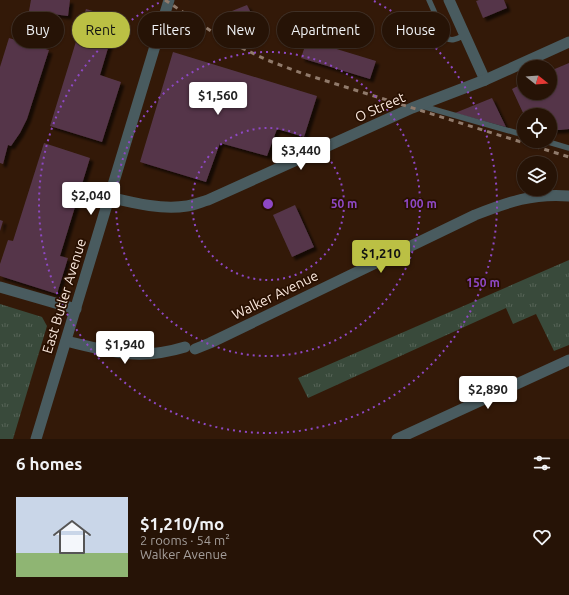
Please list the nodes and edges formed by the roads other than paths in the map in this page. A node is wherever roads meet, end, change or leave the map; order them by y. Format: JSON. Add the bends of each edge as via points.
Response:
{"nodes":[{"id":1,"x":169,"y":0,"type":"edge"},
{"id":2,"x":428,"y":0,"type":"edge"},
{"id":3,"x":449,"y":0,"type":"edge"},
{"id":4,"x":465,"y":35,"type":"junction"},
{"id":5,"x":569,"y":42,"type":"edge"},
{"id":6,"x":486,"y":80,"type":"junction"},
{"id":7,"x":420,"y":105,"type":"junction"},
{"id":8,"x":517,"y":133,"type":"edge"},
{"id":9,"x":557,"y":144,"type":"edge"},
{"id":10,"x":569,"y":148,"type":"edge"},
{"id":11,"x":569,"y":196,"type":"edge"},
{"id":12,"x":109,"y":197,"type":"junction"},
{"id":13,"x":0,"y":288,"type":"edge"},
{"id":14,"x":76,"y":309,"type":"junction"},
{"id":15,"x":66,"y":340,"type":"junction"},
{"id":16,"x":569,"y":360,"type":"edge"},
{"id":17,"x":36,"y":439,"type":"edge"},
{"id":18,"x":397,"y":439,"type":"edge"}],
"edges":[{"from":1,"to":12,"type":"street","name":"East Butler Avenue"},
{"from":2,"to":4,"type":"lane","via":[[446,38],[454,40]]},
{"from":3,"to":4,"type":"street"},
{"from":4,"to":6,"type":"street"},
{"from":5,"to":6,"type":"street","name":"O Street"},
{"from":6,"to":7,"type":"street","name":"O Street"},
{"from":7,"to":8,"type":"lane"},
{"from":7,"to":12,"type":"street","name":"O Street","via":[[215,197],[187,206],[144,205]]},
{"from":9,"to":10,"type":"lane"},
{"from":11,"to":15,"type":"street","name":"Walker Avenue","via":[[545,195],[528,198],[475,215],[210,343],[161,353],[132,354]]},
{"from":12,"to":14,"type":"street","name":"East Butler Avenue"},
{"from":13,"to":14,"type":"street"},
{"from":14,"to":15,"type":"street","name":"East Butler Avenue"},
{"from":15,"to":17,"type":"street","name":"East Butler Avenue"},
{"from":16,"to":18,"type":"street"}]}
